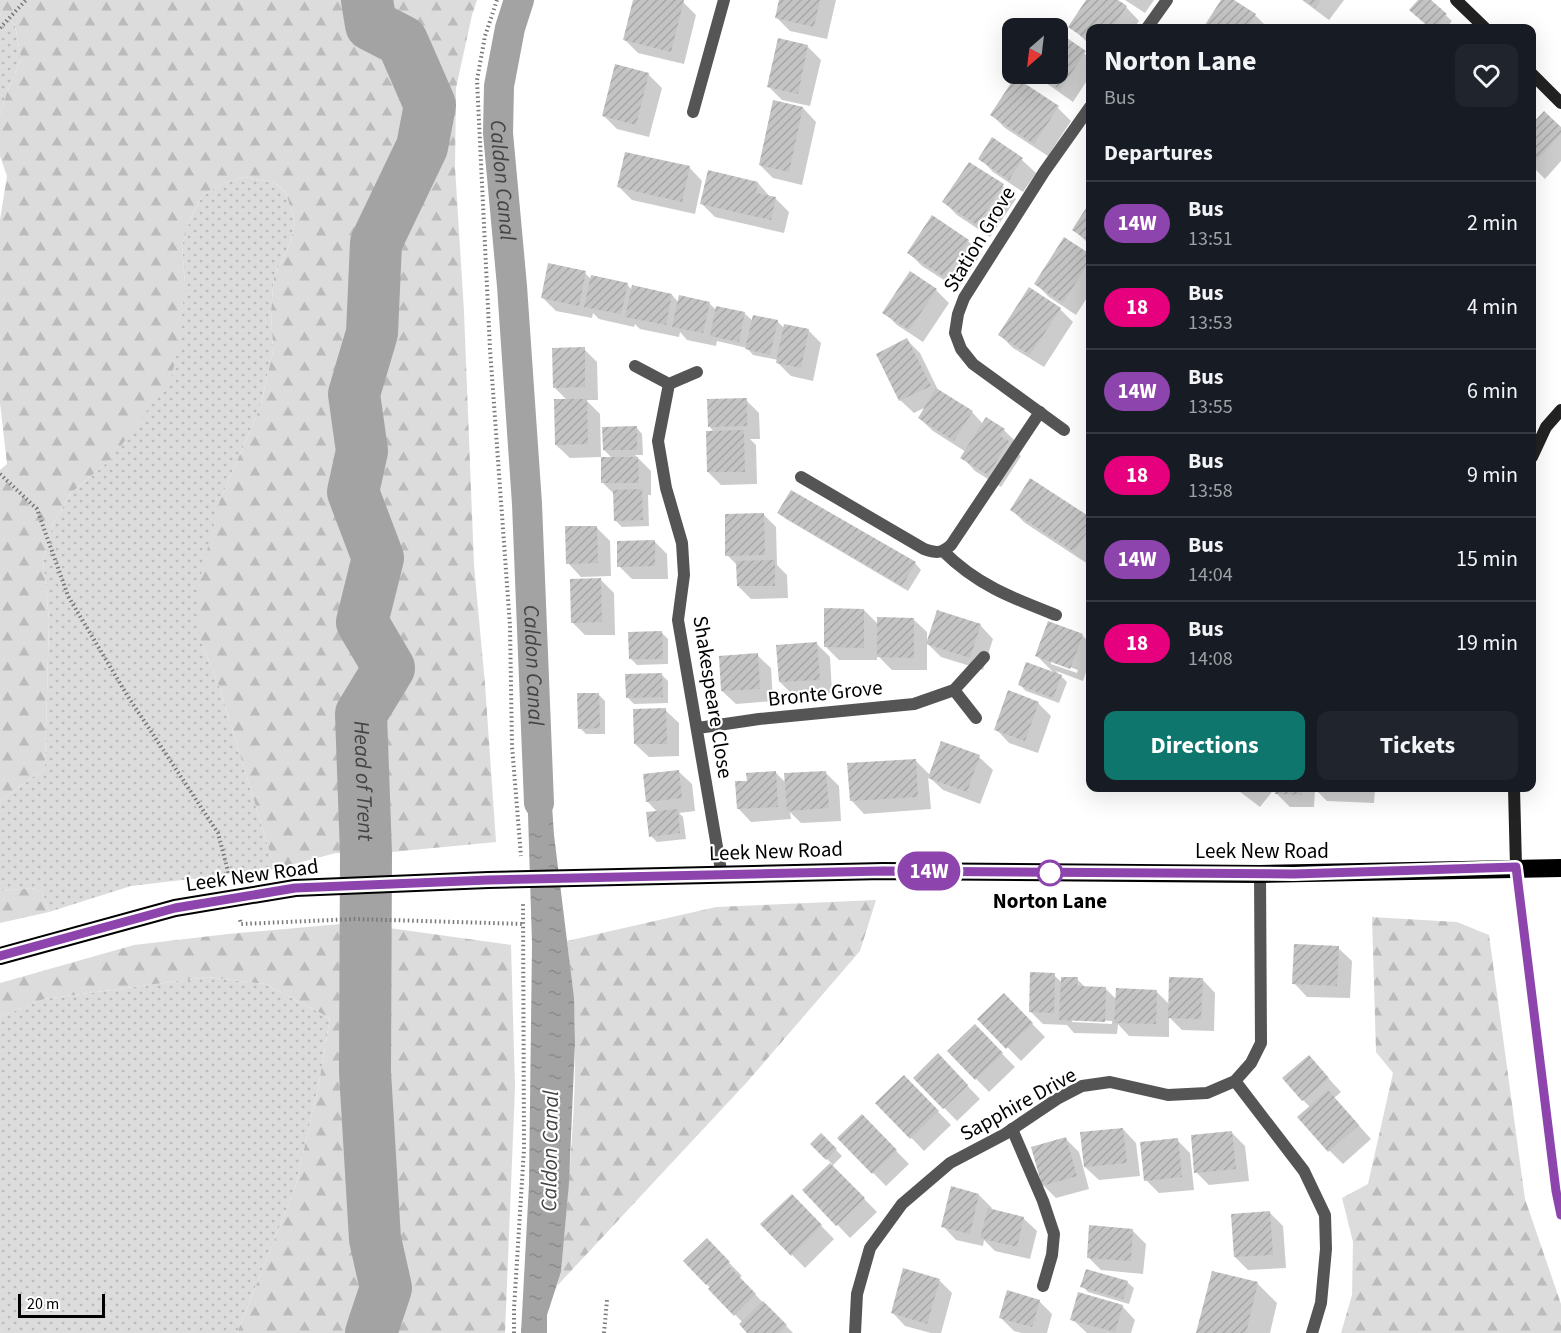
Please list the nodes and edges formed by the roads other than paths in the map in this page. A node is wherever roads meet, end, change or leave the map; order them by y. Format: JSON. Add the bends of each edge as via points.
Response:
{"nodes":[{"id":1,"x":724,"y":0,"type":"edge"},
{"id":2,"x":1167,"y":0,"type":"edge"},
{"id":3,"x":1456,"y":0,"type":"edge"},
{"id":4,"x":1150,"y":24,"type":"edge"},
{"id":5,"x":1481,"y":24,"type":"edge"},
{"id":6,"x":1536,"y":78,"type":"edge"},
{"id":7,"x":1561,"y":103,"type":"edge"},
{"id":8,"x":693,"y":112,"type":"dead end"},
{"id":9,"x":1086,"y":113,"type":"edge"},
{"id":10,"x":635,"y":366,"type":"dead end"},
{"id":11,"x":697,"y":372,"type":"dead end"},
{"id":12,"x":669,"y":384,"type":"junction"},
{"id":13,"x":1561,"y":410,"type":"edge"},
{"id":14,"x":1040,"y":412,"type":"junction"},
{"id":15,"x":1064,"y":429,"type":"dead end"},
{"id":16,"x":1536,"y":448,"type":"edge"},
{"id":17,"x":801,"y":477,"type":"dead end"},
{"id":18,"x":943,"y":551,"type":"junction"},
{"id":19,"x":1056,"y":615,"type":"dead end"},
{"id":20,"x":984,"y":657,"type":"dead end"},
{"id":21,"x":954,"y":690,"type":"junction"},
{"id":22,"x":976,"y":718,"type":"dead end"},
{"id":23,"x":698,"y":728,"type":"junction"},
{"id":24,"x":1514,"y":792,"type":"edge"},
{"id":25,"x":1516,"y":867,"type":"junction"},
{"id":26,"x":1561,"y":868,"type":"edge"},
{"id":27,"x":1260,"y":874,"type":"junction"},
{"id":28,"x":722,"y":876,"type":"junction"},
{"id":29,"x":0,"y":956,"type":"edge"},
{"id":30,"x":1235,"y":1080,"type":"junction"},
{"id":31,"x":1012,"y":1129,"type":"junction"},
{"id":32,"x":1561,"y":1215,"type":"edge"},
{"id":33,"x":1043,"y":1286,"type":"dead end"},
{"id":34,"x":855,"y":1333,"type":"edge"},
{"id":35,"x":1312,"y":1333,"type":"edge"}],
"edges":[{"from":1,"to":8,"type":"street"},
{"from":2,"to":4,"type":"street"},
{"from":3,"to":5,"type":"street"},
{"from":6,"to":7,"type":"street"},
{"from":9,"to":14,"type":"street","name":"Station Grove","via":[[1044,172],[957,314],[955,333],[973,364]]},
{"from":10,"to":12,"type":"street"},
{"from":11,"to":12,"type":"street"},
{"from":12,"to":23,"type":"street","name":"Shakespeare Close","via":[[658,441],[682,543],[684,575],[678,620]]},
{"from":13,"to":16,"type":"street","via":[[1546,427]]},
{"from":14,"to":15,"type":"street","name":"Station Grove"},
{"from":14,"to":18,"type":"street","via":[[951,545]]},
{"from":17,"to":18,"type":"street","via":[[924,549]]},
{"from":18,"to":19,"type":"street","via":[[986,586]]},
{"from":20,"to":21,"type":"street","name":"Bronte Grove"},
{"from":21,"to":22,"type":"street"},
{"from":21,"to":23,"type":"street","name":"Bronte Grove","via":[[914,704]]},
{"from":23,"to":28,"type":"street","name":"Shakespeare Close"},
{"from":24,"to":25,"type":"street"},
{"from":25,"to":26,"type":"highway","name":"Leek New Road"},
{"from":25,"to":27,"type":"highway","name":"Leek New Road"},
{"from":25,"to":32,"type":"street"},
{"from":27,"to":28,"type":"highway","name":"Leek New Road","via":[[883,871]]},
{"from":27,"to":30,"type":"street","name":"Sapphire Drive","via":[[1261,1043],[1251,1063]]},
{"from":28,"to":29,"type":"highway","name":"Leek New Road","via":[[295,888],[175,908]]},
{"from":30,"to":31,"type":"street","name":"Sapphire Drive","via":[[1207,1093],[1168,1095],[1110,1082],[1082,1086]]},
{"from":30,"to":35,"type":"street","via":[[1304,1171],[1324,1215],[1326,1250],[1321,1303]]},
{"from":31,"to":33,"type":"street","via":[[1054,1234]]},
{"from":31,"to":34,"type":"street","name":"Sapphire Drive","via":[[950,1163],[902,1204],[870,1248],[857,1294]]}]}
